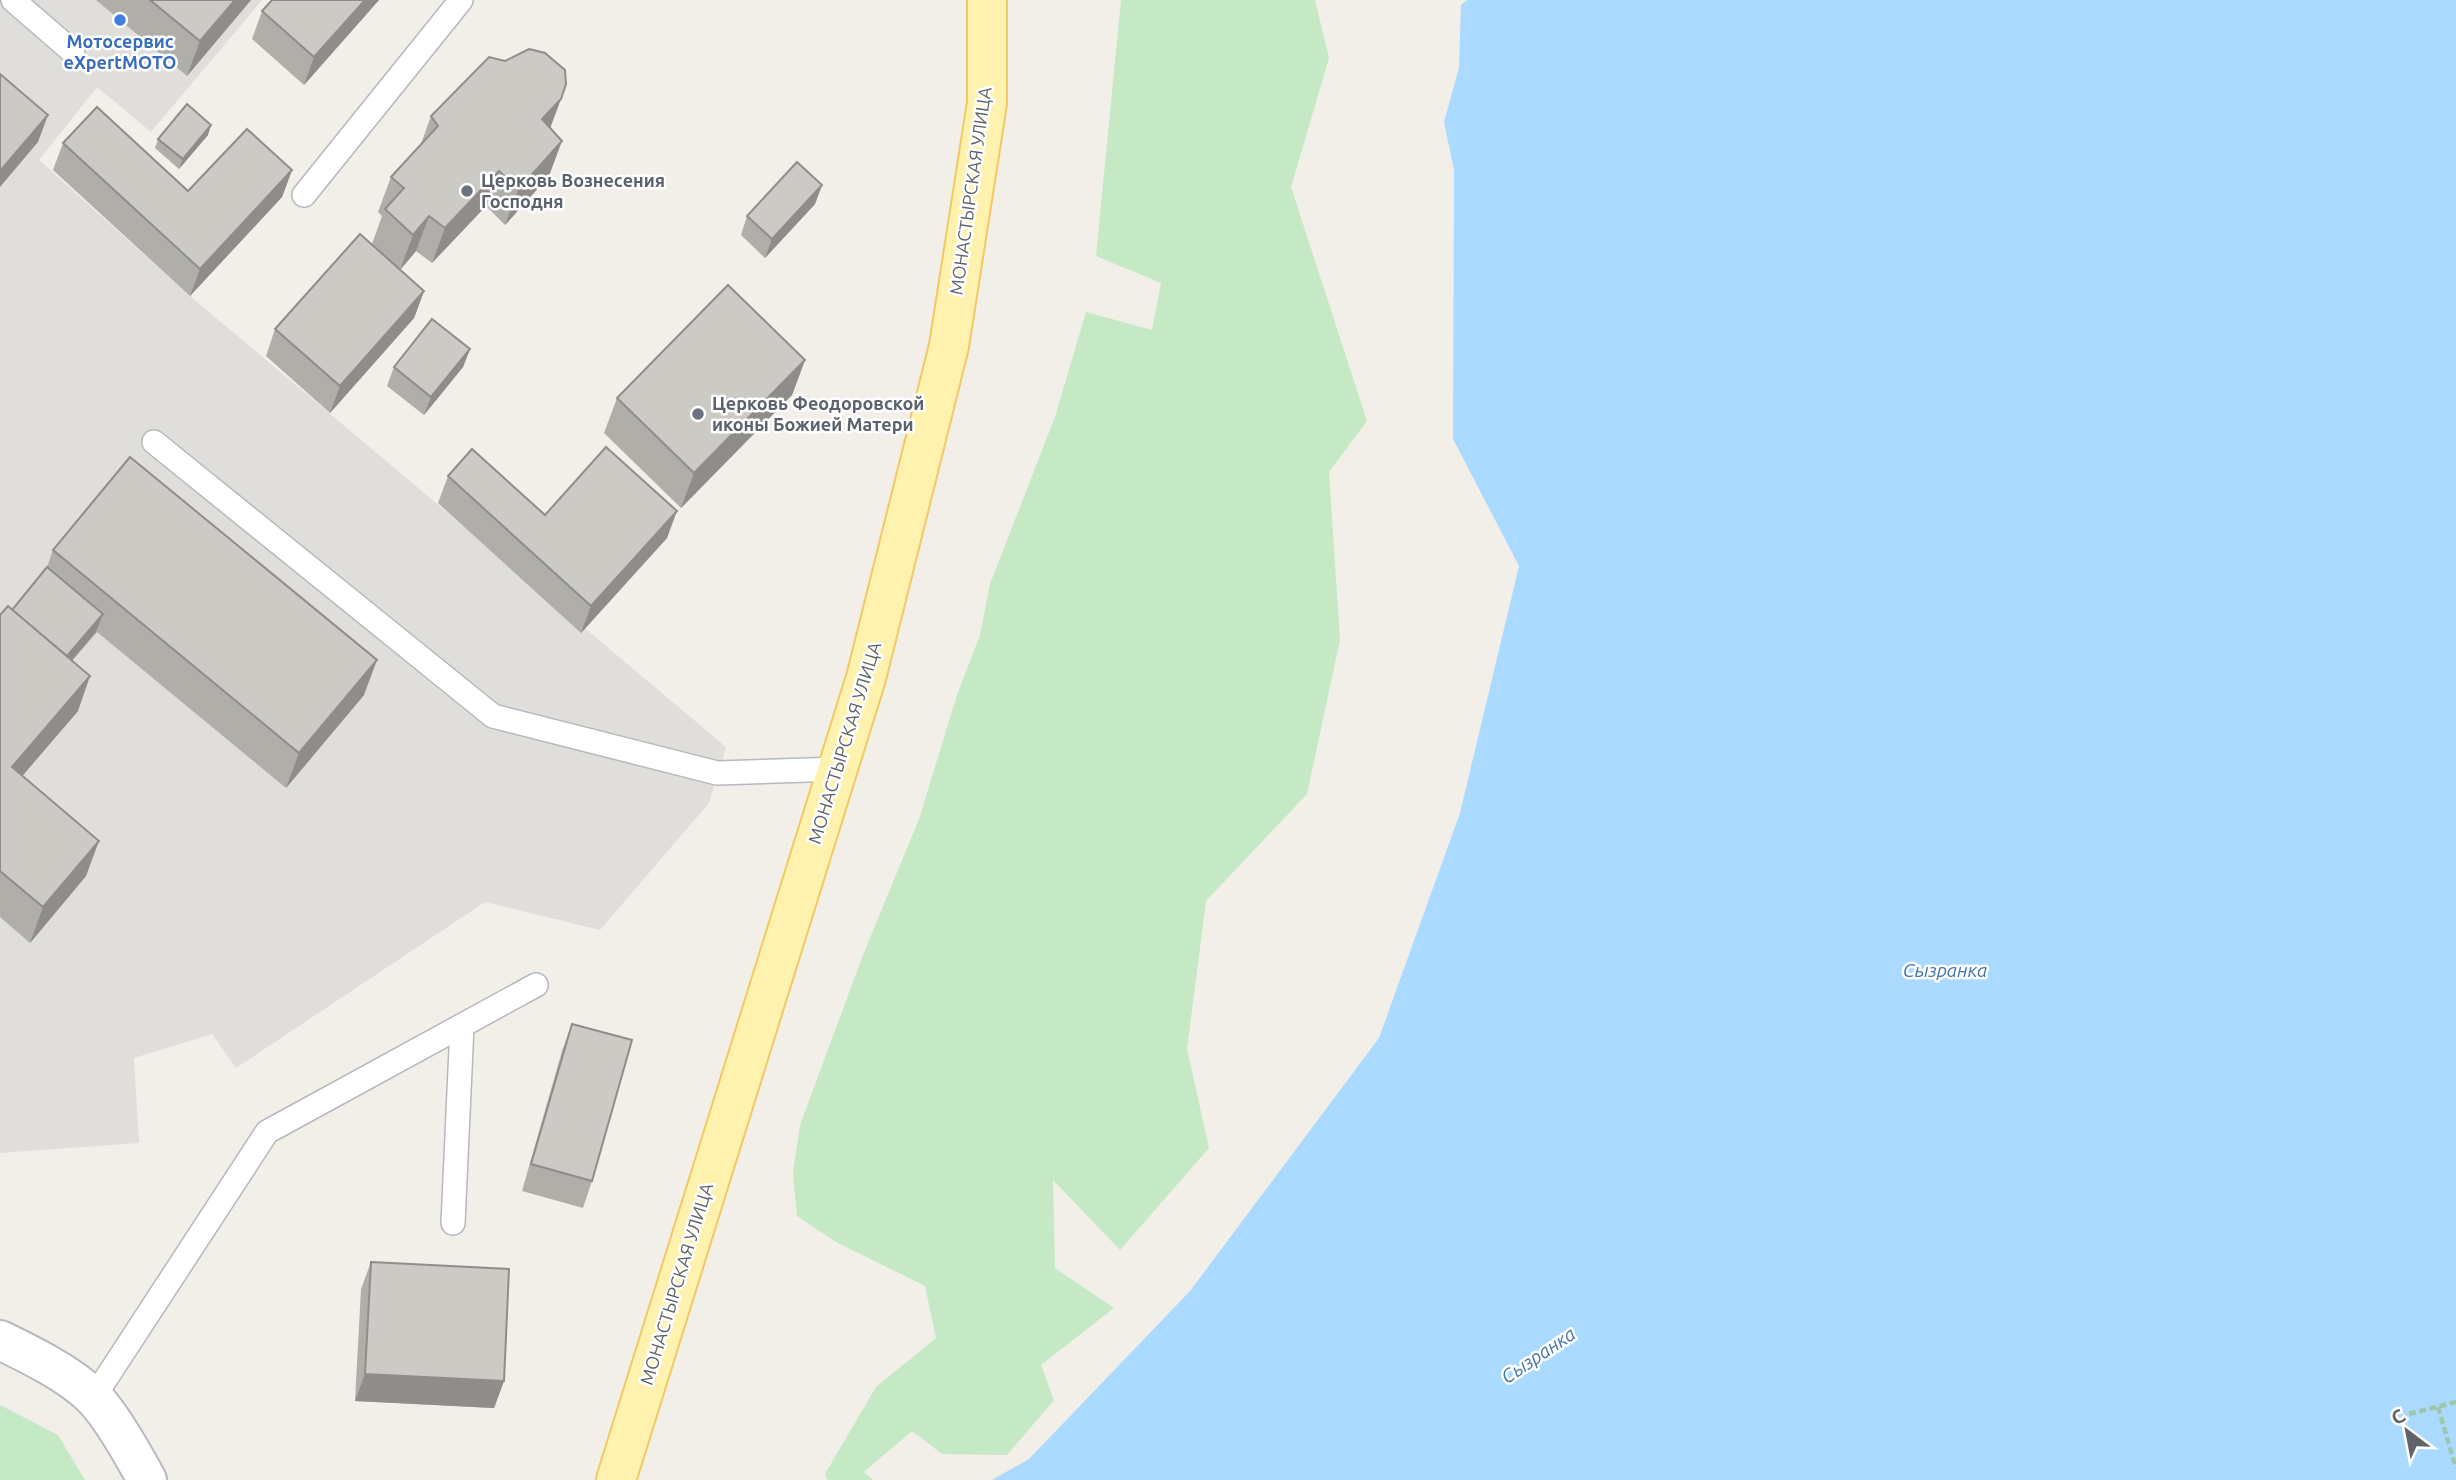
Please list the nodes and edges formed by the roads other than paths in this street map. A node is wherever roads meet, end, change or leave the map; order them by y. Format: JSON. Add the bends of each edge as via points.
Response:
{"nodes":[{"id":1,"x":13,"y":0,"type":"edge"},
{"id":2,"x":461,"y":0,"type":"edge"},
{"id":3,"x":987,"y":0,"type":"edge"},
{"id":4,"x":73,"y":52,"type":"dead end"},
{"id":5,"x":304,"y":195,"type":"dead end"},
{"id":6,"x":154,"y":442,"type":"dead end"},
{"id":7,"x":838,"y":769,"type":"junction"},
{"id":8,"x":537,"y":985,"type":"dead end"},
{"id":9,"x":462,"y":1026,"type":"junction"},
{"id":10,"x":453,"y":1223,"type":"dead end"},
{"id":11,"x":0,"y":1340,"type":"edge"},
{"id":12,"x":93,"y":1397,"type":"junction"},
{"id":13,"x":618,"y":1474,"type":"edge"},
{"id":14,"x":147,"y":1480,"type":"edge"}],
"edges":[{"from":1,"to":4,"type":"lane"},
{"from":2,"to":5,"type":"lane"},
{"from":3,"to":7,"type":"main road","name":"МОНАСТЫРСКАЯ УЛИЦА","via":[[987,103],[949,346],[866,678]]},
{"from":6,"to":7,"type":"lane","via":[[493,716],[718,773]]},
{"from":7,"to":13,"type":"main road","name":"МОНАСТЫРСКАЯ УЛИЦА"},
{"from":8,"to":9,"type":"lane"},
{"from":9,"to":10,"type":"lane"},
{"from":9,"to":12,"type":"lane","via":[[267,1132]]},
{"from":11,"to":12,"type":"main road","via":[[41,1360]]},
{"from":12,"to":14,"type":"main road"}]}
